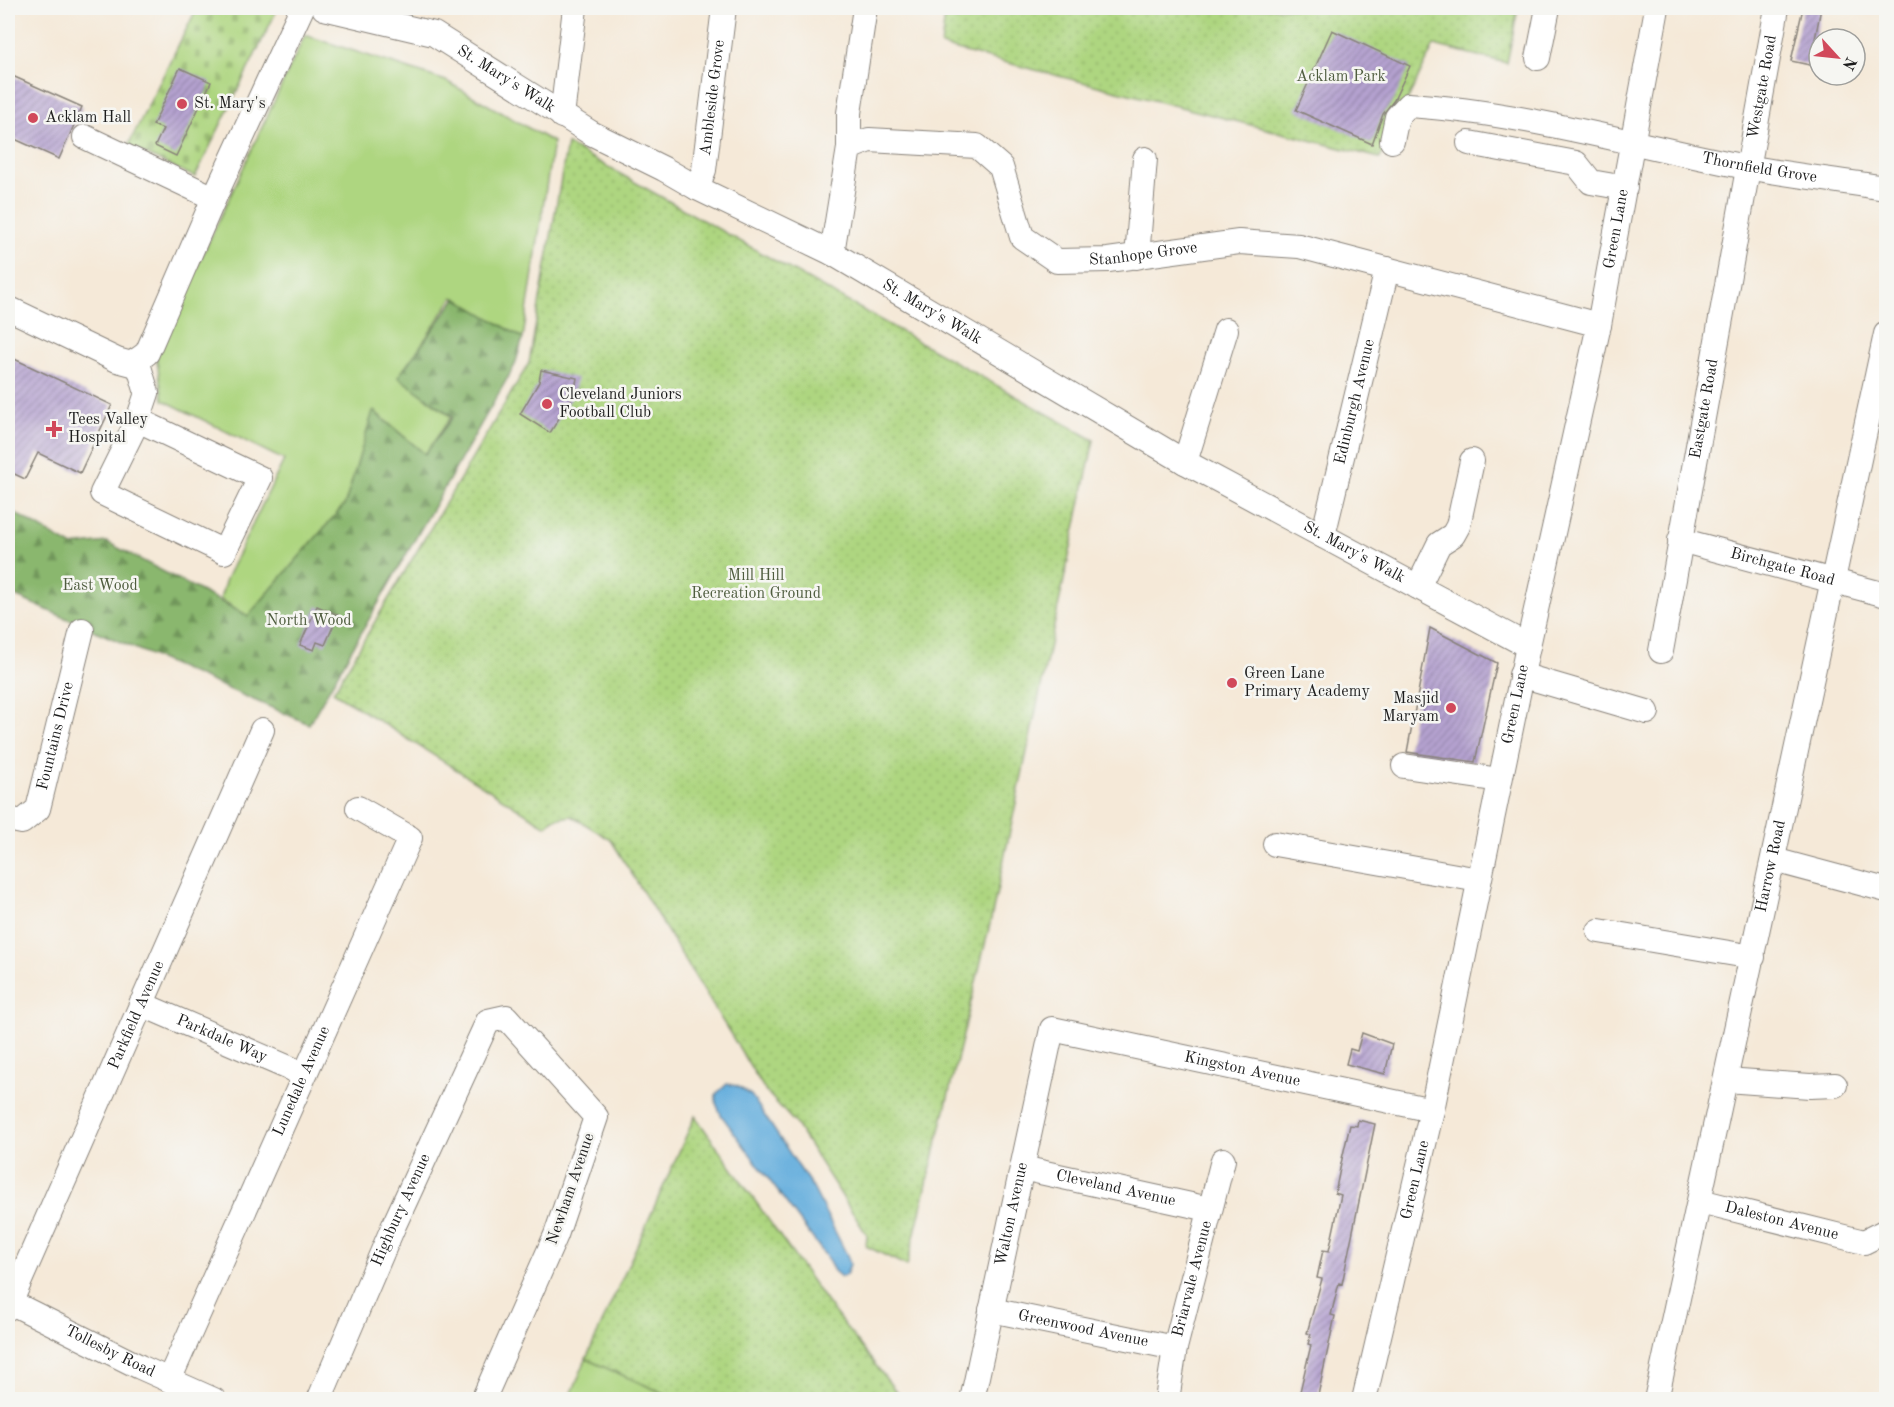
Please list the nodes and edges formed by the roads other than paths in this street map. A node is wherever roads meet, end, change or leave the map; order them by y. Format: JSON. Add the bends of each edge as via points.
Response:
{"nodes":[{"id":1,"x":302,"y":8,"type":"edge"},
{"id":2,"x":324,"y":8,"type":"edge"},
{"id":3,"x":575,"y":8,"type":"edge"},
{"id":4,"x":724,"y":8,"type":"edge"},
{"id":5,"x":865,"y":8,"type":"edge"},
{"id":6,"x":1548,"y":8,"type":"edge"},
{"id":7,"x":1657,"y":8,"type":"edge"},
{"id":8,"x":1777,"y":8,"type":"edge"},
{"id":9,"x":1538,"y":58,"type":"dead end"},
{"id":10,"x":562,"y":116,"type":"junction"},
{"id":11,"x":86,"y":137,"type":"dead end"},
{"id":12,"x":1392,"y":141,"type":"dead end"},
{"id":13,"x":1633,"y":142,"type":"junction"},
{"id":14,"x":1469,"y":143,"type":"dead end"},
{"id":15,"x":849,"y":148,"type":"junction"},
{"id":16,"x":1144,"y":159,"type":"dead end"},
{"id":17,"x":1747,"y":167,"type":"junction"},
{"id":18,"x":697,"y":188,"type":"junction"},
{"id":19,"x":1625,"y":188,"type":"junction"},
{"id":20,"x":1887,"y":188,"type":"edge"},
{"id":21,"x":214,"y":198,"type":"junction"},
{"id":22,"x":832,"y":253,"type":"junction"},
{"id":23,"x":1137,"y":257,"type":"junction"},
{"id":24,"x":1387,"y":269,"type":"junction"},
{"id":25,"x":12,"y":310,"type":"dead end"},
{"id":26,"x":1599,"y":325,"type":"junction"},
{"id":27,"x":1226,"y":330,"type":"dead end"},
{"id":28,"x":1887,"y":334,"type":"edge"},
{"id":29,"x":137,"y":360,"type":"junction"},
{"id":30,"x":1879,"y":405,"type":"edge"},
{"id":31,"x":138,"y":420,"type":"junction"},
{"id":32,"x":1472,"y":461,"type":"dead end"},
{"id":33,"x":1185,"y":462,"type":"junction"},
{"id":34,"x":1323,"y":536,"type":"junction"},
{"id":35,"x":1680,"y":540,"type":"junction"},
{"id":36,"x":1834,"y":582,"type":"junction"},
{"id":37,"x":1418,"y":587,"type":"junction"},
{"id":38,"x":1887,"y":595,"type":"edge"},
{"id":39,"x":82,"y":630,"type":"dead end"},
{"id":40,"x":1528,"y":646,"type":"junction"},
{"id":41,"x":1661,"y":651,"type":"dead end"},
{"id":42,"x":1521,"y":675,"type":"junction"},
{"id":43,"x":1647,"y":712,"type":"dead end"},
{"id":44,"x":262,"y":730,"type":"dead end"},
{"id":45,"x":1404,"y":766,"type":"dead end"},
{"id":46,"x":1500,"y":780,"type":"junction"},
{"id":47,"x":358,"y":808,"type":"dead end"},
{"id":48,"x":8,"y":819,"type":"edge"},
{"id":49,"x":1275,"y":844,"type":"dead end"},
{"id":50,"x":1774,"y":860,"type":"junction"},
{"id":51,"x":1479,"y":880,"type":"junction"},
{"id":52,"x":1887,"y":890,"type":"edge"},
{"id":53,"x":1599,"y":931,"type":"dead end"},
{"id":54,"x":1753,"y":957,"type":"junction"},
{"id":55,"x":141,"y":1004,"type":"junction"},
{"id":56,"x":488,"y":1021,"type":"joint"},
{"id":57,"x":1052,"y":1029,"type":"joint"},
{"id":58,"x":303,"y":1074,"type":"junction"},
{"id":59,"x":1726,"y":1080,"type":"junction"},
{"id":60,"x":1835,"y":1084,"type":"dead end"},
{"id":61,"x":1432,"y":1110,"type":"junction"},
{"id":62,"x":1223,"y":1160,"type":"dead end"},
{"id":63,"x":1022,"y":1168,"type":"junction"},
{"id":64,"x":1700,"y":1202,"type":"junction"},
{"id":65,"x":1209,"y":1209,"type":"junction"},
{"id":66,"x":1887,"y":1231,"type":"edge"},
{"id":67,"x":8,"y":1304,"type":"edge"},
{"id":68,"x":991,"y":1310,"type":"junction"},
{"id":69,"x":1175,"y":1348,"type":"junction"},
{"id":70,"x":169,"y":1380,"type":"junction"},
{"id":71,"x":200,"y":1396,"type":"edge"},
{"id":72,"x":319,"y":1400,"type":"edge"},
{"id":73,"x":483,"y":1400,"type":"edge"},
{"id":74,"x":972,"y":1400,"type":"edge"},
{"id":75,"x":1167,"y":1400,"type":"edge"},
{"id":76,"x":1364,"y":1400,"type":"edge"},
{"id":77,"x":1656,"y":1400,"type":"edge"}],
"edges":[{"from":1,"to":21,"type":"street"},
{"from":2,"to":10,"type":"street","name":"St. Mary's Walk","via":[[434,34]]},
{"from":3,"to":10,"type":"street"},
{"from":4,"to":18,"type":"street","name":"Ambleside Grove","via":[[704,170]]},
{"from":5,"to":15,"type":"street","via":[[849,113]]},
{"from":6,"to":9,"type":"street"},
{"from":7,"to":13,"type":"street","name":"Green Lane"},
{"from":8,"to":17,"type":"street","name":"Westgate Road"},
{"from":10,"to":18,"type":"street","name":"St. Mary's Walk"},
{"from":11,"to":21,"type":"street"},
{"from":12,"to":13,"type":"street","name":"Thornfield Grove","via":[[1397,117],[1408,105],[1476,111]]},
{"from":13,"to":17,"type":"street","name":"Thornfield Grove"},
{"from":13,"to":19,"type":"street","name":"Green Lane"},
{"from":14,"to":19,"type":"street","via":[[1576,163],[1591,182]]},
{"from":15,"to":22,"type":"street"},
{"from":15,"to":23,"type":"street","name":"Stanhope Grove","via":[[869,140],[977,146],[1000,167],[1022,237],[1057,261]]},
{"from":16,"to":23,"type":"street"},
{"from":17,"to":20,"type":"street","name":"Thornfield Grove"},
{"from":17,"to":35,"type":"street","name":"Eastgate Road"},
{"from":18,"to":22,"type":"street","name":"St. Mary's Walk"},
{"from":19,"to":26,"type":"street","name":"Green Lane"},
{"from":21,"to":29,"type":"street","via":[[147,353]]},
{"from":22,"to":33,"type":"street","name":"St. Mary's Walk"},
{"from":23,"to":24,"type":"street","name":"Stanhope Grove","via":[[1249,243],[1299,246]]},
{"from":24,"to":26,"type":"street","name":"Stanhope Grove"},
{"from":24,"to":34,"type":"street","name":"Edinburgh Avenue"},
{"from":25,"to":29,"type":"street","via":[[117,360],[132,364]]},
{"from":26,"to":40,"type":"street","name":"Green Lane"},
{"from":27,"to":33,"type":"street"},
{"from":28,"to":30,"type":"street","name":"Harrow Road"},
{"from":29,"to":31,"type":"street","via":[[147,393]]},
{"from":30,"to":36,"type":"street","name":"Harrow Road"},
{"from":31,"to":31,"type":"street","via":[[102,493],[224,552],[260,478]]},
{"from":32,"to":37,"type":"street","via":[[1458,526],[1453,535],[1439,544]]},
{"from":33,"to":34,"type":"street","name":"St. Mary's Walk"},
{"from":34,"to":37,"type":"street","name":"St. Mary's Walk"},
{"from":35,"to":36,"type":"street","name":"Birchgate Road"},
{"from":35,"to":41,"type":"street","name":"Eastgate Road"},
{"from":36,"to":38,"type":"street","name":"Birchgate Road"},
{"from":36,"to":50,"type":"street","name":"Harrow Road"},
{"from":37,"to":40,"type":"street","name":"St. Mary's Walk"},
{"from":39,"to":48,"type":"street","name":"Fountains Drive","via":[[38,809],[22,822]]},
{"from":40,"to":42,"type":"street","name":"Green Lane"},
{"from":42,"to":43,"type":"street"},
{"from":42,"to":46,"type":"street","name":"Green Lane"},
{"from":44,"to":55,"type":"street","name":"Parkfield Avenue"},
{"from":45,"to":46,"type":"street"},
{"from":46,"to":51,"type":"street","name":"Green Lane"},
{"from":47,"to":58,"type":"street","name":"Lunedale Avenue","via":[[410,838]]},
{"from":49,"to":51,"type":"street"},
{"from":50,"to":52,"type":"street"},
{"from":50,"to":54,"type":"street","name":"Harrow Road"},
{"from":51,"to":61,"type":"street","name":"Green Lane"},
{"from":53,"to":54,"type":"street"},
{"from":54,"to":59,"type":"street","name":"Harrow Road"},
{"from":55,"to":58,"type":"street","name":"Parkdale Way"},
{"from":55,"to":67,"type":"street","name":"Parkfield Avenue"},
{"from":56,"to":72,"type":"street","name":"Highbury Avenue"},
{"from":56,"to":73,"type":"street","name":"Newham Avenue","via":[[506,1017],[596,1117],[556,1235]]},
{"from":57,"to":61,"type":"street","name":"Kingston Avenue"},
{"from":57,"to":63,"type":"street","name":"Walton Avenue"},
{"from":58,"to":70,"type":"street","name":"Lunedale Avenue"},
{"from":59,"to":60,"type":"street","via":[[1799,1086]]},
{"from":59,"to":64,"type":"street","name":"Harrow Road"},
{"from":61,"to":76,"type":"street","name":"Green Lane"},
{"from":62,"to":65,"type":"street","name":"Briarvale Avenue"},
{"from":63,"to":65,"type":"street","name":"Cleveland Avenue"},
{"from":63,"to":68,"type":"street","name":"Walton Avenue"},
{"from":64,"to":66,"type":"street","name":"Daleston Avenue","via":[[1864,1242]]},
{"from":64,"to":77,"type":"street","name":"Harrow Road"},
{"from":65,"to":69,"type":"street","name":"Briarvale Avenue"},
{"from":67,"to":70,"type":"street","name":"Tollesby Road"},
{"from":68,"to":69,"type":"street","name":"Greenwood Avenue"},
{"from":68,"to":74,"type":"street","name":"Walton Avenue"},
{"from":69,"to":75,"type":"street","name":"Briarvale Avenue"},
{"from":70,"to":71,"type":"street","name":"Tollesby Road"}]}
